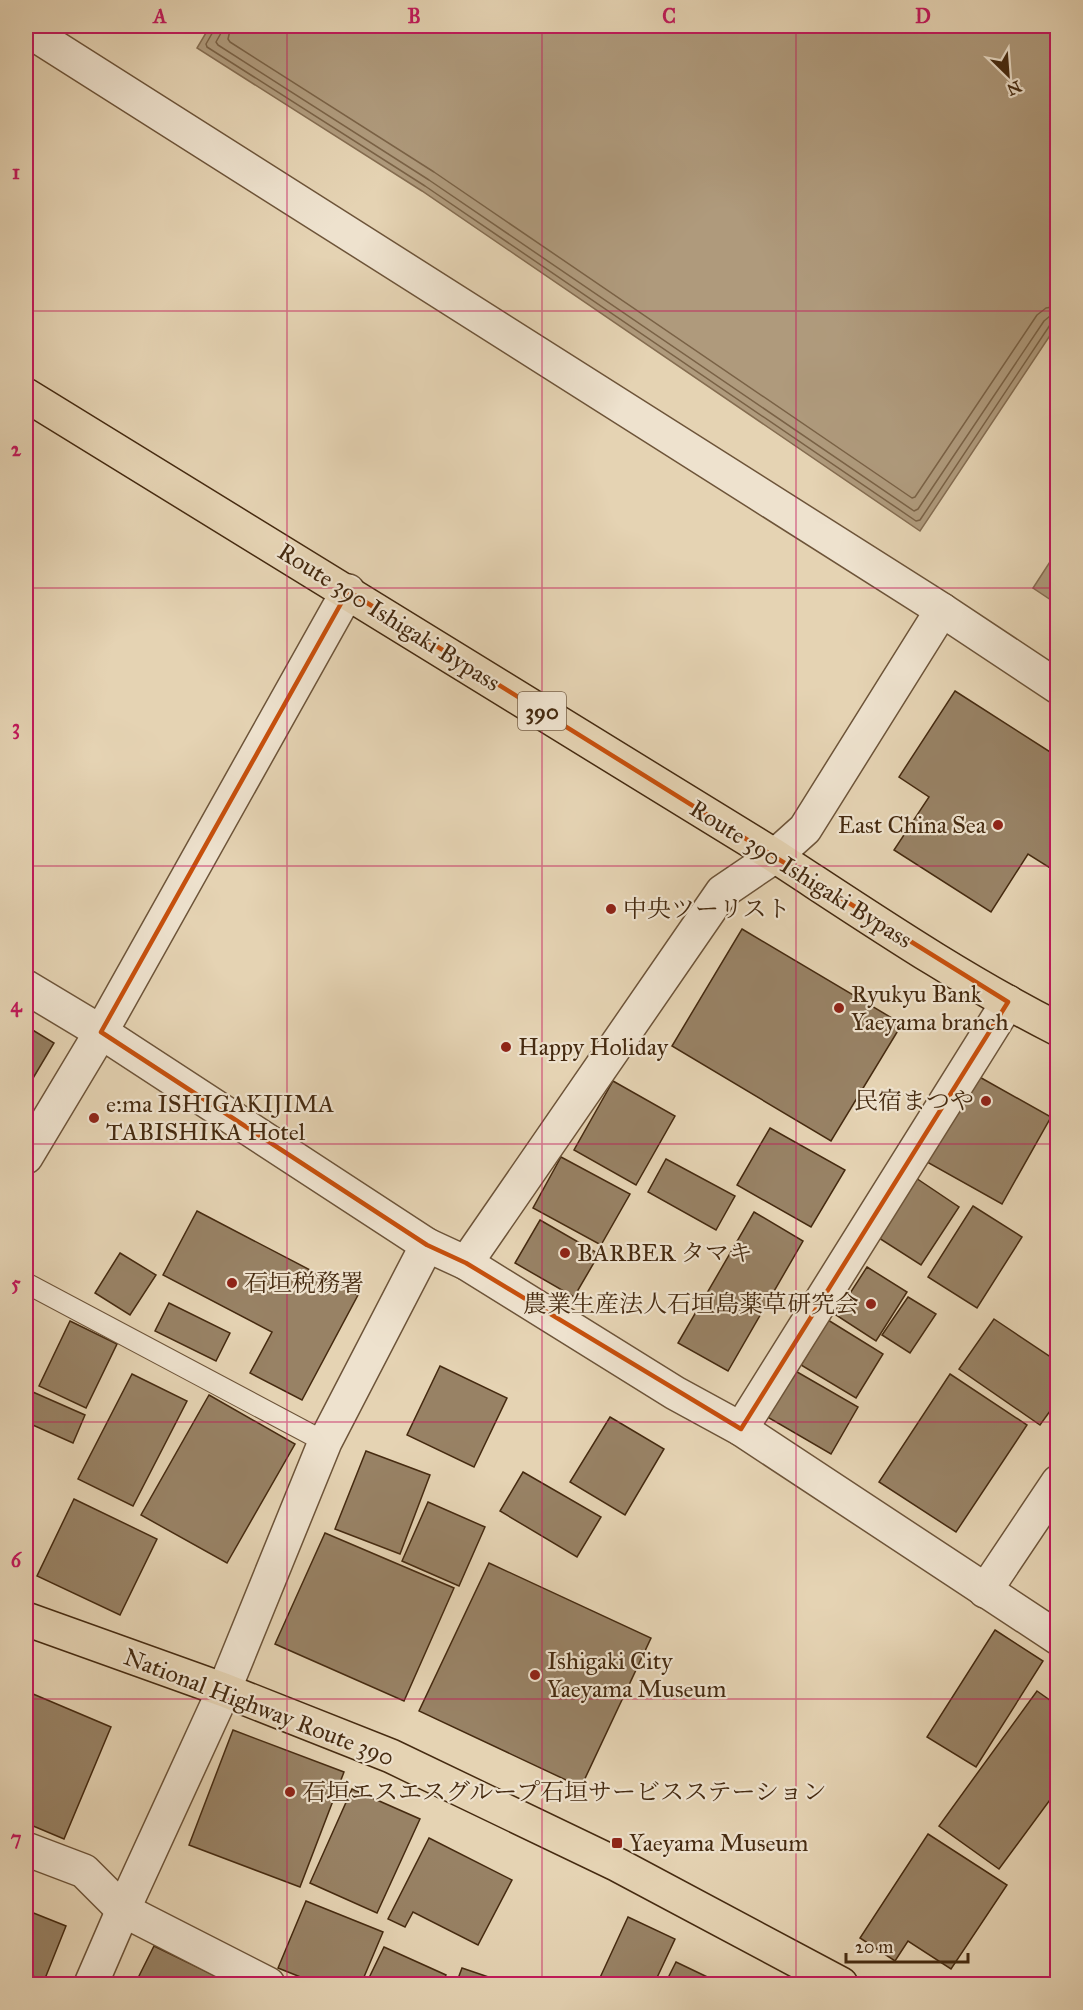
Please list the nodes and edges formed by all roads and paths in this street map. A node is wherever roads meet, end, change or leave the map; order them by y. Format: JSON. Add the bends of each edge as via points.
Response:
{"nodes":[{"id":1,"x":26,"y":29,"type":"edge"},
{"id":2,"x":26,"y":395,"type":"edge"},
{"id":3,"x":348,"y":591,"type":"junction"},
{"id":4,"x":942,"y":610,"type":"junction"},
{"id":5,"x":1058,"y":687,"type":"edge"},
{"id":6,"x":775,"y":856,"type":"junction"},
{"id":7,"x":26,"y":987,"type":"edge"},
{"id":8,"x":1008,"y":1002,"type":"junction"},
{"id":9,"x":1058,"y":1029,"type":"edge"},
{"id":10,"x":101,"y":1032,"type":"junction"},
{"id":11,"x":26,"y":1157,"type":"edge"},
{"id":12,"x":427,"y":1245,"type":"junction"},
{"id":13,"x":466,"y":1263,"type":"junction"},
{"id":14,"x":26,"y":1283,"type":"edge"},
{"id":15,"x":741,"y":1430,"type":"junction"},
{"id":16,"x":325,"y":1442,"type":"junction"},
{"id":17,"x":1058,"y":1482,"type":"edge"},
{"id":18,"x":985,"y":1591,"type":"junction"},
{"id":19,"x":26,"y":1619,"type":"edge"},
{"id":20,"x":1058,"y":1638,"type":"edge"},
{"id":21,"x":224,"y":1690,"type":"junction"},
{"id":22,"x":26,"y":1849,"type":"edge"},
{"id":23,"x":123,"y":1910,"type":"junction"},
{"id":24,"x":91,"y":1984,"type":"edge"},
{"id":25,"x":268,"y":1984,"type":"edge"},
{"id":26,"x":841,"y":1984,"type":"edge"}],
"edges":[{"from":1,"to":4,"type":"street"},
{"from":2,"to":3,"type":"highway","name":"Route 390 Ishigaki Bypass","number":"390"},
{"from":3,"to":6,"type":"highway","name":"Route 390 Ishigaki Bypass","number":"390"},
{"from":3,"to":10,"type":"street"},
{"from":4,"to":5,"type":"street"},
{"from":4,"to":6,"type":"street","via":[[805,829]]},
{"from":6,"to":8,"type":"highway","name":"Route 390 Ishigaki Bypass","number":"390"},
{"from":6,"to":13,"type":"street","via":[[722,892]]},
{"from":7,"to":10,"type":"street"},
{"from":8,"to":9,"type":"highway","name":"Route 390 Ishigaki Bypass","number":"390"},
{"from":8,"to":15,"type":"street"},
{"from":10,"to":11,"type":"street"},
{"from":10,"to":12,"type":"street"},
{"from":12,"to":13,"type":"street"},
{"from":12,"to":16,"type":"street"},
{"from":13,"to":15,"type":"street"},
{"from":14,"to":16,"type":"lane"},
{"from":15,"to":18,"type":"street"},
{"from":16,"to":21,"type":"street"},
{"from":17,"to":18,"type":"street"},
{"from":18,"to":20,"type":"street"},
{"from":19,"to":21,"type":"highway","name":"National Highway Route 390"},
{"from":21,"to":23,"type":"street"},
{"from":21,"to":26,"type":"highway","name":"National Highway Route 390","via":[[402,1762],[618,1865]]},
{"from":22,"to":23,"type":"street","via":[[84,1871]]},
{"from":23,"to":24,"type":"street"},
{"from":23,"to":25,"type":"street"}]}
